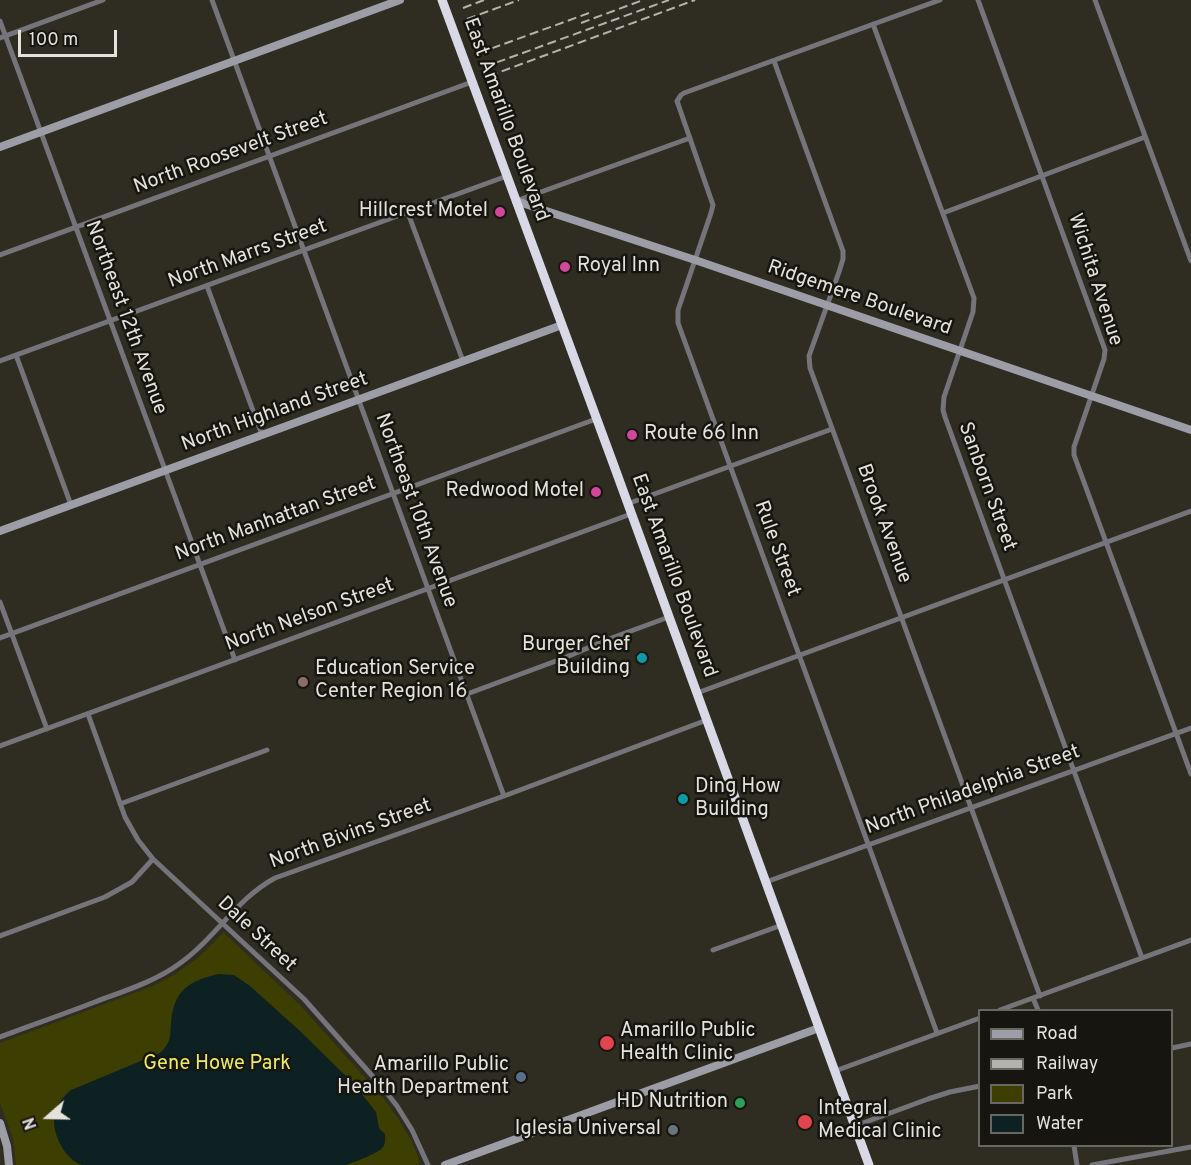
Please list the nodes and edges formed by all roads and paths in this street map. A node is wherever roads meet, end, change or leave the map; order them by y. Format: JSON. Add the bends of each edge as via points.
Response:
{"nodes":[{"id":1,"x":103,"y":0,"type":"edge"},
{"id":2,"x":212,"y":0,"type":"edge"},
{"id":3,"x":400,"y":0,"type":"edge"},
{"id":4,"x":442,"y":0,"type":"edge"},
{"id":5,"x":940,"y":0,"type":"edge"},
{"id":6,"x":978,"y":0,"type":"edge"},
{"id":7,"x":1095,"y":0,"type":"edge"},
{"id":8,"x":0,"y":21,"type":"edge"},
{"id":9,"x":873,"y":24,"type":"junction"},
{"id":10,"x":3,"y":37,"type":"edge"},
{"id":11,"x":235,"y":61,"type":"junction"},
{"id":12,"x":774,"y":61,"type":"junction"},
{"id":13,"x":472,"y":82,"type":"junction"},
{"id":14,"x":41,"y":132,"type":"junction"},
{"id":15,"x":1145,"y":137,"type":"junction"},
{"id":16,"x":690,"y":138,"type":"junction"},
{"id":17,"x":0,"y":147,"type":"edge"},
{"id":18,"x":270,"y":156,"type":"junction"},
{"id":19,"x":507,"y":176,"type":"junction"},
{"id":20,"x":1042,"y":176,"type":"junction"},
{"id":21,"x":516,"y":201,"type":"junction"},
{"id":22,"x":408,"y":213,"type":"junction"},
{"id":23,"x":943,"y":213,"type":"junction"},
{"id":24,"x":76,"y":227,"type":"junction"},
{"id":25,"x":304,"y":250,"type":"junction"},
{"id":26,"x":0,"y":255,"type":"edge"},
{"id":27,"x":695,"y":260,"type":"junction"},
{"id":28,"x":1191,"y":261,"type":"edge"},
{"id":29,"x":207,"y":286,"type":"junction"},
{"id":30,"x":827,"y":306,"type":"junction"},
{"id":31,"x":110,"y":321,"type":"junction"},
{"id":32,"x":562,"y":325,"type":"junction"},
{"id":33,"x":959,"y":351,"type":"junction"},
{"id":34,"x":16,"y":355,"type":"junction"},
{"id":35,"x":0,"y":361,"type":"edge"},
{"id":36,"x":463,"y":362,"type":"junction"},
{"id":37,"x":1091,"y":397,"type":"junction"},
{"id":38,"x":359,"y":400,"type":"junction"},
{"id":39,"x":596,"y":418,"type":"junction"},
{"id":40,"x":832,"y":429,"type":"junction"},
{"id":41,"x":1191,"y":430,"type":"edge"},
{"id":42,"x":262,"y":435,"type":"junction"},
{"id":43,"x":730,"y":466,"type":"junction"},
{"id":44,"x":165,"y":471,"type":"junction"},
{"id":45,"x":393,"y":494,"type":"junction"},
{"id":46,"x":627,"y":504,"type":"junction"},
{"id":47,"x":71,"y":505,"type":"junction"},
{"id":48,"x":1191,"y":512,"type":"edge"},
{"id":49,"x":631,"y":514,"type":"junction"},
{"id":50,"x":0,"y":531,"type":"edge"},
{"id":51,"x":1107,"y":543,"type":"junction"},
{"id":52,"x":200,"y":564,"type":"junction"},
{"id":53,"x":1004,"y":580,"type":"junction"},
{"id":54,"x":428,"y":589,"type":"junction"},
{"id":55,"x":0,"y":602,"type":"edge"},
{"id":56,"x":669,"y":617,"type":"junction"},
{"id":57,"x":902,"y":618,"type":"junction"},
{"id":58,"x":11,"y":634,"type":"junction"},
{"id":59,"x":0,"y":638,"type":"edge"},
{"id":60,"x":799,"y":656,"type":"junction"},
{"id":61,"x":235,"y":660,"type":"junction"},
{"id":62,"x":697,"y":693,"type":"junction"},
{"id":63,"x":467,"y":694,"type":"junction"},
{"id":64,"x":88,"y":714,"type":"junction"},
{"id":65,"x":707,"y":720,"type":"junction"},
{"id":66,"x":1191,"y":728,"type":"edge"},
{"id":67,"x":46,"y":729,"type":"junction"},
{"id":68,"x":1176,"y":733,"type":"junction"},
{"id":69,"x":0,"y":746,"type":"edge"},
{"id":70,"x":267,"y":750,"type":"dead end"},
{"id":71,"x":1073,"y":770,"type":"junction"},
{"id":72,"x":1191,"y":774,"type":"edge"},
{"id":73,"x":504,"y":796,"type":"junction"},
{"id":74,"x":120,"y":804,"type":"junction"},
{"id":75,"x":971,"y":807,"type":"junction"},
{"id":76,"x":869,"y":845,"type":"junction"},
{"id":77,"x":153,"y":860,"type":"junction"},
{"id":78,"x":766,"y":882,"type":"junction"},
{"id":79,"x":222,"y":923,"type":"junction"},
{"id":80,"x":782,"y":925,"type":"junction"},
{"id":81,"x":0,"y":936,"type":"edge"},
{"id":82,"x":1191,"y":940,"type":"edge"},
{"id":83,"x":713,"y":950,"type":"dead end"},
{"id":84,"x":1142,"y":958,"type":"junction"},
{"id":85,"x":1040,"y":996,"type":"junction"},
{"id":86,"x":1033,"y":998,"type":"junction"},
{"id":87,"x":1005,"y":1009,"type":"edge"},
{"id":88,"x":1037,"y":1009,"type":"edge"},
{"id":89,"x":978,"y":1019,"type":"edge"},
{"id":90,"x":819,"y":1028,"type":"junction"},
{"id":91,"x":937,"y":1033,"type":"junction"},
{"id":92,"x":0,"y":1037,"type":"edge"},
{"id":93,"x":1191,"y":1044,"type":"edge"},
{"id":94,"x":1173,"y":1048,"type":"edge"},
{"id":95,"x":835,"y":1071,"type":"junction"},
{"id":96,"x":978,"y":1086,"type":"edge"},
{"id":97,"x":0,"y":1123,"type":"edge"},
{"id":98,"x":855,"y":1126,"type":"junction"},
{"id":99,"x":1074,"y":1147,"type":"edge"},
{"id":100,"x":1191,"y":1147,"type":"edge"},
{"id":101,"x":9,"y":1165,"type":"edge"},
{"id":102,"x":428,"y":1165,"type":"edge"},
{"id":103,"x":445,"y":1165,"type":"edge"},
{"id":104,"x":868,"y":1165,"type":"edge"},
{"id":105,"x":1077,"y":1165,"type":"edge"},
{"id":106,"x":1092,"y":1165,"type":"edge"}],
"edges":[{"from":1,"to":10,"type":"street"},
{"from":2,"to":11,"type":"street","name":"Northeast 10th Avenue"},
{"from":3,"to":11,"type":"street"},
{"from":4,"to":13,"type":"highway","name":"East Amarillo Boulevard"},
{"from":5,"to":9,"type":"street"},
{"from":6,"to":20,"type":"street","name":"Wichita Avenue"},
{"from":7,"to":15,"type":"street"},
{"from":8,"to":10,"type":"street","name":"Northeast 12th Avenue"},
{"from":9,"to":12,"type":"street"},
{"from":9,"to":23,"type":"street","name":"Sanborn Street"},
{"from":10,"to":14,"type":"street","name":"Northeast 12th Avenue"},
{"from":11,"to":14,"type":"street"},
{"from":11,"to":18,"type":"street","name":"Northeast 10th Avenue"},
{"from":12,"to":16,"type":"street","name":"Rule Street","via":[[681,95],[677,101]]},
{"from":12,"to":30,"type":"street","name":"Brook Avenue","via":[[843,251]]},
{"from":13,"to":18,"type":"street","name":"North Roosevelt Street"},
{"from":13,"to":19,"type":"highway","name":"East Amarillo Boulevard"},
{"from":14,"to":17,"type":"street"},
{"from":14,"to":24,"type":"street","name":"Northeast 12th Avenue"},
{"from":15,"to":20,"type":"street"},
{"from":15,"to":28,"type":"street"},
{"from":16,"to":21,"type":"street"},
{"from":16,"to":27,"type":"street","name":"Rule Street","via":[[713,205]]},
{"from":18,"to":24,"type":"street","name":"North Roosevelt Street"},
{"from":18,"to":25,"type":"street","name":"Northeast 10th Avenue"},
{"from":19,"to":21,"type":"highway","name":"East Amarillo Boulevard"},
{"from":19,"to":22,"type":"street","name":"North Marrs Street"},
{"from":20,"to":23,"type":"street"},
{"from":20,"to":37,"type":"street","name":"Wichita Avenue","via":[[1105,350]]},
{"from":21,"to":27,"type":"street","name":"Ridgemere Boulevard"},
{"from":21,"to":32,"type":"highway","name":"East Amarillo Boulevard"},
{"from":22,"to":25,"type":"street","name":"North Marrs Street"},
{"from":22,"to":36,"type":"street"},
{"from":23,"to":33,"type":"street","name":"Sanborn Street","via":[[974,298]]},
{"from":24,"to":26,"type":"street","name":"North Roosevelt Street"},
{"from":24,"to":31,"type":"street","name":"Northeast 12th Avenue"},
{"from":25,"to":29,"type":"street","name":"North Marrs Street"},
{"from":25,"to":38,"type":"street","name":"Northeast 10th Avenue"},
{"from":27,"to":30,"type":"street","name":"Ridgemere Boulevard"},
{"from":27,"to":43,"type":"street","name":"Rule Street","via":[[678,309],[678,323]]},
{"from":29,"to":31,"type":"street","name":"North Marrs Street"},
{"from":29,"to":42,"type":"street"},
{"from":30,"to":33,"type":"street","name":"Ridgemere Boulevard"},
{"from":30,"to":40,"type":"street","name":"Brook Avenue","via":[[809,360]]},
{"from":31,"to":34,"type":"street","name":"North Marrs Street"},
{"from":31,"to":44,"type":"street","name":"Northeast 12th Avenue"},
{"from":32,"to":36,"type":"street","name":"North Highland Street"},
{"from":32,"to":39,"type":"highway","name":"East Amarillo Boulevard"},
{"from":33,"to":37,"type":"street","name":"Ridgemere Boulevard"},
{"from":33,"to":53,"type":"street","name":"Sanborn Street","via":[[942,410]]},
{"from":34,"to":35,"type":"street","name":"North Marrs Street"},
{"from":34,"to":47,"type":"street"},
{"from":36,"to":38,"type":"street","name":"North Highland Street"},
{"from":37,"to":41,"type":"street","name":"Ridgemere Boulevard"},
{"from":37,"to":51,"type":"street","name":"Wichita Avenue","via":[[1074,451]]},
{"from":38,"to":42,"type":"street","name":"North Highland Street"},
{"from":38,"to":45,"type":"street","name":"Northeast 10th Avenue"},
{"from":39,"to":45,"type":"street","name":"North Manhattan Street"},
{"from":39,"to":46,"type":"highway","name":"East Amarillo Boulevard"},
{"from":40,"to":43,"type":"street"},
{"from":40,"to":57,"type":"street","name":"Brook Avenue"},
{"from":42,"to":44,"type":"street","name":"North Highland Street"},
{"from":43,"to":46,"type":"street"},
{"from":43,"to":60,"type":"street","name":"Rule Street"},
{"from":44,"to":47,"type":"street","name":"North Highland Street"},
{"from":44,"to":52,"type":"street","name":"Northeast 12th Avenue"},
{"from":45,"to":52,"type":"street","name":"North Manhattan Street"},
{"from":45,"to":54,"type":"street","name":"Northeast 10th Avenue"},
{"from":46,"to":49,"type":"highway","name":"East Amarillo Boulevard"},
{"from":47,"to":50,"type":"street","name":"North Highland Street"},
{"from":48,"to":51,"type":"street"},
{"from":49,"to":54,"type":"street","name":"North Nelson Street"},
{"from":49,"to":56,"type":"highway","name":"East Amarillo Boulevard"},
{"from":51,"to":53,"type":"street"},
{"from":51,"to":68,"type":"street","name":"Wichita Avenue"},
{"from":52,"to":58,"type":"street","name":"North Manhattan Street"},
{"from":52,"to":61,"type":"street","name":"Northeast 12th Avenue"},
{"from":53,"to":57,"type":"street"},
{"from":53,"to":71,"type":"street","name":"Sanborn Street"},
{"from":54,"to":61,"type":"street","name":"North Nelson Street"},
{"from":54,"to":63,"type":"street","name":"Northeast 10th Avenue"},
{"from":55,"to":58,"type":"street"},
{"from":56,"to":62,"type":"highway","name":"East Amarillo Boulevard"},
{"from":56,"to":63,"type":"street"},
{"from":57,"to":60,"type":"street"},
{"from":57,"to":75,"type":"street","name":"Brook Avenue"},
{"from":58,"to":59,"type":"street","name":"North Manhattan Street"},
{"from":58,"to":67,"type":"street"},
{"from":60,"to":62,"type":"street"},
{"from":60,"to":76,"type":"street","name":"Rule Street"},
{"from":61,"to":64,"type":"street","name":"North Nelson Street"},
{"from":62,"to":65,"type":"highway","name":"East Amarillo Boulevard"},
{"from":63,"to":73,"type":"street","name":"Northeast 10th Avenue"},
{"from":64,"to":67,"type":"street","name":"North Nelson Street"},
{"from":64,"to":74,"type":"street","name":"Dale Street"},
{"from":65,"to":73,"type":"street","name":"North Bivins Street"},
{"from":65,"to":78,"type":"highway","name":"East Amarillo Boulevard"},
{"from":66,"to":68,"type":"street","name":"North Philadelphia Street"},
{"from":67,"to":69,"type":"street","name":"North Nelson Street"},
{"from":68,"to":71,"type":"street","name":"North Philadelphia Street"},
{"from":68,"to":72,"type":"street","name":"Wichita Avenue"},
{"from":70,"to":74,"type":"street"},
{"from":71,"to":75,"type":"street","name":"North Philadelphia Street"},
{"from":71,"to":84,"type":"street","name":"Sanborn Street"},
{"from":73,"to":79,"type":"street","name":"North Bivins Street","via":[[275,878],[250,894]]},
{"from":74,"to":77,"type":"street","name":"Dale Street","via":[[130,828]]},
{"from":75,"to":76,"type":"street","name":"North Philadelphia Street"},
{"from":75,"to":85,"type":"street","name":"Brook Avenue"},
{"from":76,"to":78,"type":"street","name":"North Philadelphia Street"},
{"from":76,"to":91,"type":"street","name":"Rule Street"},
{"from":77,"to":79,"type":"street","name":"Dale Street"},
{"from":77,"to":81,"type":"street","via":[[132,882],[105,897]]},
{"from":78,"to":80,"type":"highway","name":"East Amarillo Boulevard"},
{"from":79,"to":92,"type":"street","name":"North Bivins Street","via":[[190,956],[152,980]]},
{"from":79,"to":102,"type":"street","name":"Dale Street","via":[[317,1012],[383,1088],[408,1123]]},
{"from":80,"to":83,"type":"street"},
{"from":80,"to":90,"type":"highway","name":"East Amarillo Boulevard"},
{"from":82,"to":84,"type":"street"},
{"from":84,"to":85,"type":"street"},
{"from":85,"to":86,"type":"street"},
{"from":86,"to":87,"type":"street"},
{"from":86,"to":88,"type":"street"},
{"from":89,"to":91,"type":"street"},
{"from":90,"to":95,"type":"highway","name":"East Amarillo Boulevard"},
{"from":90,"to":103,"type":"street"},
{"from":91,"to":95,"type":"street"},
{"from":93,"to":94,"type":"street"},
{"from":95,"to":98,"type":"highway","name":"East Amarillo Boulevard"},
{"from":96,"to":98,"type":"street","via":[[928,1099]]},
{"from":97,"to":101,"type":"street"},
{"from":98,"to":104,"type":"highway","name":"East Amarillo Boulevard"},
{"from":99,"to":105,"type":"street"},
{"from":100,"to":106,"type":"street"}]}
